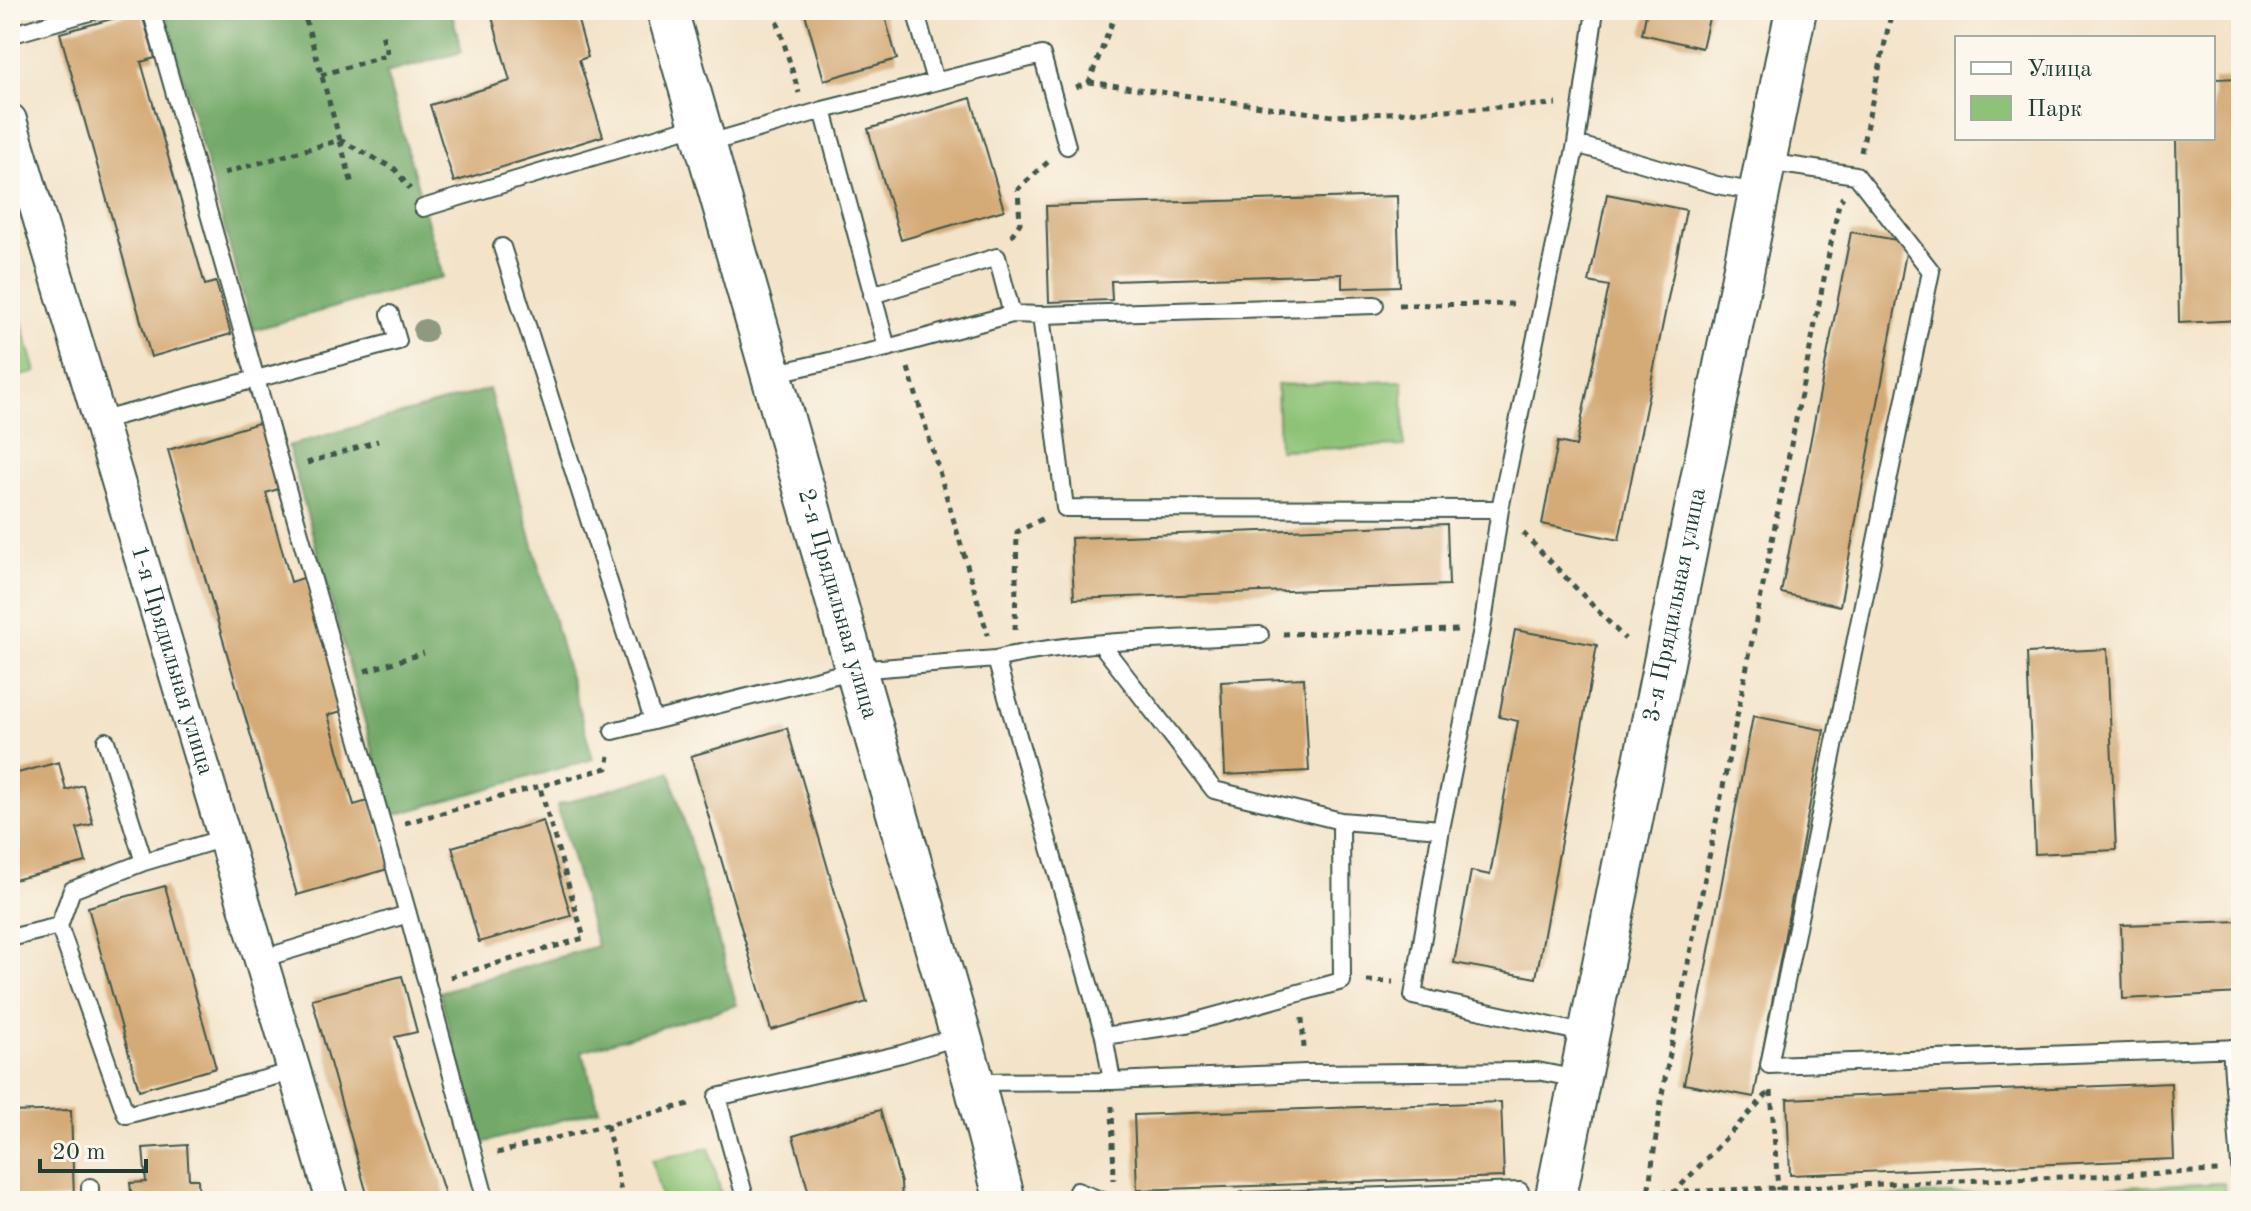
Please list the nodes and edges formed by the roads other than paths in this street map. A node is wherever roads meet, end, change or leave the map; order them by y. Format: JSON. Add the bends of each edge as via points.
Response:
{"nodes":[{"id":1,"x":97,"y":10,"type":"edge"},
{"id":2,"x":151,"y":10,"type":"edge"},
{"id":3,"x":667,"y":10,"type":"edge"},
{"id":4,"x":915,"y":10,"type":"edge"},
{"id":5,"x":1595,"y":10,"type":"edge"},
{"id":6,"x":1796,"y":10,"type":"edge"},
{"id":7,"x":10,"y":35,"type":"edge"},
{"id":8,"x":935,"y":81,"type":"junction"},
{"id":9,"x":823,"y":110,"type":"junction"},
{"id":10,"x":10,"y":120,"type":"edge"},
{"id":11,"x":702,"y":134,"type":"junction"},
{"id":12,"x":1576,"y":144,"type":"junction"},
{"id":13,"x":1067,"y":146,"type":"road end"},
{"id":14,"x":1762,"y":177,"type":"junction"},
{"id":15,"x":423,"y":208,"type":"road end"},
{"id":16,"x":502,"y":247,"type":"dead end"},
{"id":17,"x":872,"y":295,"type":"junction"},
{"id":18,"x":1375,"y":305,"type":"road end"},
{"id":19,"x":390,"y":314,"type":"dead end"},
{"id":20,"x":1012,"y":314,"type":"junction"},
{"id":21,"x":1041,"y":315,"type":"junction"},
{"id":22,"x":894,"y":346,"type":"junction"},
{"id":23,"x":772,"y":374,"type":"junction"},
{"id":24,"x":255,"y":379,"type":"junction"},
{"id":25,"x":99,"y":421,"type":"junction"},
{"id":26,"x":1500,"y":509,"type":"junction"},
{"id":27,"x":1260,"y":635,"type":"road end"},
{"id":28,"x":1101,"y":644,"type":"junction"},
{"id":29,"x":996,"y":659,"type":"junction"},
{"id":30,"x":855,"y":670,"type":"junction"},
{"id":31,"x":653,"y":720,"type":"junction"},
{"id":32,"x":613,"y":731,"type":"road end"},
{"id":33,"x":106,"y":741,"type":"dead end"},
{"id":34,"x":1341,"y":821,"type":"junction"},
{"id":35,"x":1441,"y":829,"type":"junction"},
{"id":36,"x":224,"y":838,"type":"junction"},
{"id":37,"x":144,"y":862,"type":"junction"},
{"id":38,"x":408,"y":914,"type":"junction"},
{"id":39,"x":59,"y":926,"type":"junction"},
{"id":40,"x":10,"y":938,"type":"edge"},
{"id":41,"x":261,"y":959,"type":"junction"},
{"id":42,"x":1588,"y":1034,"type":"junction"},
{"id":43,"x":960,"y":1036,"type":"junction"},
{"id":44,"x":1104,"y":1036,"type":"junction"},
{"id":45,"x":2236,"y":1048,"type":"edge"},
{"id":46,"x":295,"y":1071,"type":"junction"},
{"id":47,"x":1578,"y":1079,"type":"junction"},
{"id":48,"x":1112,"y":1081,"type":"junction"},
{"id":49,"x":974,"y":1082,"type":"junction"},
{"id":50,"x":2240,"y":1174,"type":"edge"},
{"id":51,"x":1077,"y":1191,"type":"dead end"},
{"id":52,"x":1537,"y":1196,"type":"edge"},
{"id":53,"x":333,"y":1201,"type":"edge"},
{"id":54,"x":486,"y":1201,"type":"edge"},
{"id":55,"x":746,"y":1201,"type":"edge"},
{"id":56,"x":1005,"y":1201,"type":"edge"},
{"id":57,"x":1103,"y":1201,"type":"edge"},
{"id":58,"x":1244,"y":1201,"type":"edge"}],
"edges":[{"from":1,"to":7,"type":"lane"},
{"from":2,"to":24,"type":"lane"},
{"from":3,"to":11,"type":"street","name":"2-я Прядильная улица"},
{"from":4,"to":8,"type":"lane"},
{"from":5,"to":12,"type":"lane"},
{"from":6,"to":14,"type":"street","name":"3-я Прядильная улица"},
{"from":8,"to":9,"type":"lane"},
{"from":8,"to":13,"type":"lane","via":[[1042,55]]},
{"from":9,"to":11,"type":"lane"},
{"from":9,"to":17,"type":"lane"},
{"from":10,"to":25,"type":"street","name":"1-я Прядильная улица"},
{"from":11,"to":15,"type":"lane"},
{"from":11,"to":23,"type":"street","name":"2-я Прядильная улица"},
{"from":12,"to":14,"type":"lane","via":[[1717,185]]},
{"from":12,"to":26,"type":"lane"},
{"from":14,"to":42,"type":"street","name":"3-я Прядильная улица"},
{"from":14,"to":45,"type":"lane","via":[[1856,175],[1931,271],[1769,1065]]},
{"from":16,"to":31,"type":"lane"},
{"from":17,"to":20,"type":"lane","via":[[997,257]]},
{"from":17,"to":22,"type":"lane"},
{"from":18,"to":21,"type":"lane"},
{"from":19,"to":24,"type":"lane","via":[[398,341]]},
{"from":20,"to":21,"type":"lane"},
{"from":20,"to":22,"type":"lane"},
{"from":21,"to":26,"type":"lane","via":[[1065,508]]},
{"from":22,"to":23,"type":"lane"},
{"from":23,"to":30,"type":"street","name":"2-я Прядильная улица"},
{"from":24,"to":25,"type":"lane"},
{"from":24,"to":38,"type":"lane"},
{"from":25,"to":36,"type":"street","name":"1-я Прядильная улица"},
{"from":26,"to":35,"type":"lane","via":[[1482,629]]},
{"from":27,"to":28,"type":"lane"},
{"from":28,"to":29,"type":"lane"},
{"from":28,"to":34,"type":"lane","via":[[1214,790]]},
{"from":29,"to":30,"type":"lane"},
{"from":29,"to":44,"type":"lane"},
{"from":30,"to":31,"type":"lane"},
{"from":30,"to":43,"type":"street","name":"2-я Прядильная улица"},
{"from":31,"to":32,"type":"lane"},
{"from":33,"to":37,"type":"lane"},
{"from":34,"to":35,"type":"lane"},
{"from":34,"to":44,"type":"lane","via":[[1342,981],[1186,1024]]},
{"from":35,"to":42,"type":"lane","via":[[1413,996]]},
{"from":36,"to":37,"type":"lane"},
{"from":36,"to":41,"type":"street","name":"1-я Прядильная улица"},
{"from":37,"to":39,"type":"lane","via":[[72,890]]},
{"from":38,"to":41,"type":"lane"},
{"from":38,"to":54,"type":"lane"},
{"from":39,"to":40,"type":"lane"},
{"from":39,"to":46,"type":"lane","via":[[126,1115]]},
{"from":41,"to":46,"type":"street","name":"1-я Прядильная улица"},
{"from":42,"to":47,"type":"street","name":"3-я Прядильная улица"},
{"from":43,"to":49,"type":"street","name":"2-я Прядильная улица"},
{"from":43,"to":55,"type":"lane","via":[[717,1097]]},
{"from":44,"to":48,"type":"lane"},
{"from":45,"to":50,"type":"lane"},
{"from":46,"to":53,"type":"street","name":"1-я Прядильная улица"},
{"from":47,"to":48,"type":"lane","via":[[1537,1071]]},
{"from":47,"to":52,"type":"street","name":"3-я Прядильная улица"},
{"from":48,"to":49,"type":"lane"},
{"from":49,"to":56,"type":"street","name":"2-я Прядильная улица"},
{"from":51,"to":57,"type":"lane"},
{"from":52,"to":58,"type":"lane"}]}
